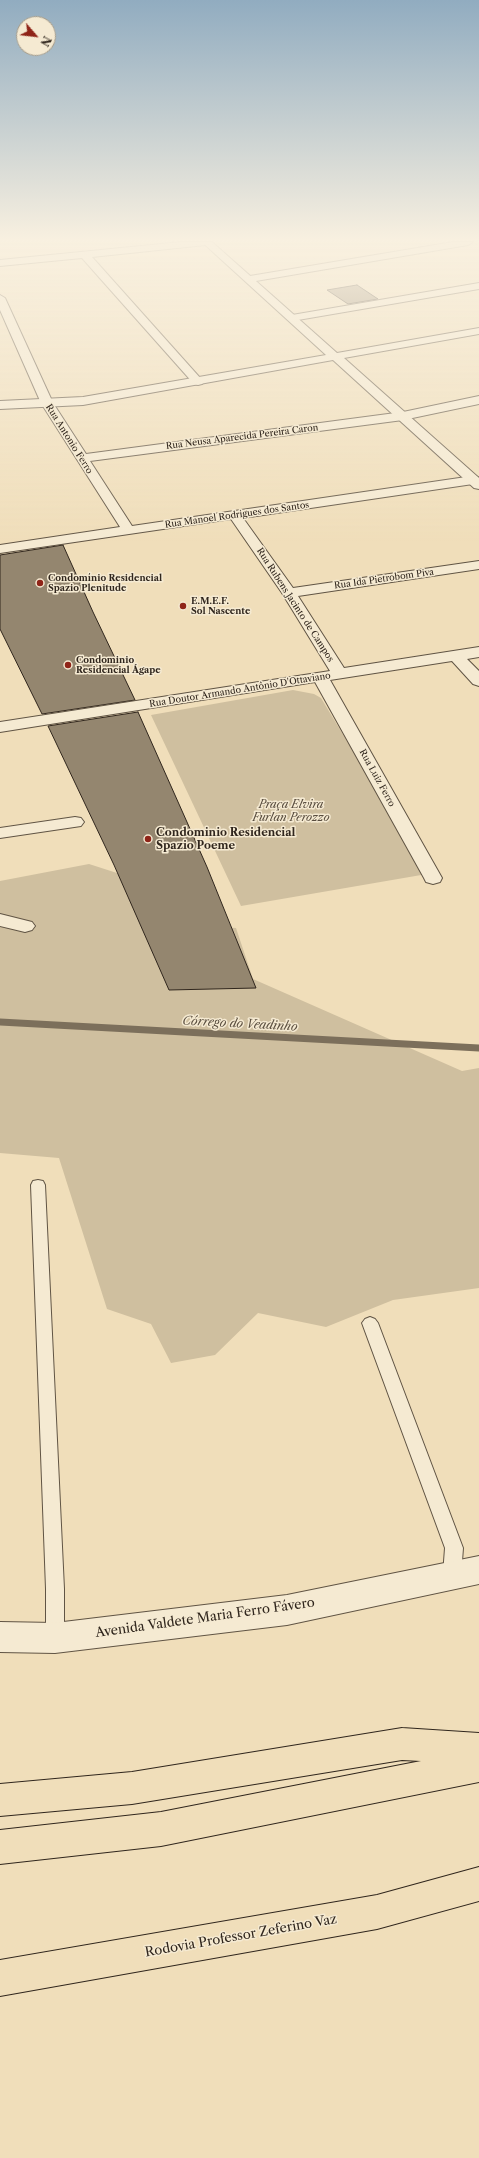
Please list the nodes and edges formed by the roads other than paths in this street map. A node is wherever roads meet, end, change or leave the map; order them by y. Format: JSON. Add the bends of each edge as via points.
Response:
{"nodes":[{"id":1,"x":19,"y":343,"type":"edge"},
{"id":2,"x":163,"y":343,"type":"edge"},
{"id":3,"x":320,"y":343,"type":"edge"},
{"id":4,"x":415,"y":343,"type":"edge"},
{"id":5,"x":336,"y":357,"type":"junction"},
{"id":6,"x":198,"y":382,"type":"junction"},
{"id":7,"x":479,"y":400,"type":"edge"},
{"id":8,"x":47,"y":403,"type":"junction"},
{"id":9,"x":0,"y":405,"type":"edge"},
{"id":10,"x":403,"y":416,"type":"junction"},
{"id":11,"x":82,"y":458,"type":"junction"},
{"id":12,"x":476,"y":482,"type":"edge"},
{"id":13,"x":235,"y":516,"type":"junction"},
{"id":14,"x":129,"y":531,"type":"junction"},
{"id":15,"x":0,"y":549,"type":"edge"},
{"id":16,"x":479,"y":565,"type":"edge"},
{"id":17,"x":289,"y":593,"type":"junction"},
{"id":18,"x":479,"y":652,"type":"edge"},
{"id":19,"x":456,"y":656,"type":"junction"},
{"id":20,"x":340,"y":674,"type":"junction"},
{"id":21,"x":320,"y":678,"type":"junction"},
{"id":22,"x":479,"y":681,"type":"edge"},
{"id":23,"x":0,"y":727,"type":"edge"},
{"id":24,"x":75,"y":822,"type":"dead end"},
{"id":25,"x":0,"y":832,"type":"edge"},
{"id":26,"x":433,"y":878,"type":"dead end"},
{"id":27,"x":0,"y":920,"type":"edge"},
{"id":28,"x":25,"y":926,"type":"dead end"},
{"id":29,"x":38,"y":1185,"type":"dead end"},
{"id":30,"x":370,"y":1323,"type":"dead end"},
{"id":31,"x":466,"y":1573,"type":"edge"},
{"id":32,"x":0,"y":1637,"type":"edge"},
{"id":33,"x":55,"y":1638,"type":"junction"},
{"id":34,"x":479,"y":1749,"type":"edge"},
{"id":35,"x":479,"y":1766,"type":"edge"},
{"id":36,"x":0,"y":1800,"type":"edge"},
{"id":37,"x":0,"y":1847,"type":"edge"},
{"id":38,"x":479,"y":1884,"type":"edge"},
{"id":39,"x":0,"y":1978,"type":"edge"}],
"edges":[{"from":1,"to":8,"type":"street","name":"Rua Antonio Ferro"},
{"from":2,"to":6,"type":"street"},
{"from":3,"to":5,"type":"street"},
{"from":4,"to":5,"type":"street"},
{"from":5,"to":6,"type":"street"},
{"from":5,"to":10,"type":"street"},
{"from":6,"to":8,"type":"street","via":[[83,401]]},
{"from":7,"to":10,"type":"street","name":"Rua Neusa Aparecida Pereira Caron"},
{"from":8,"to":9,"type":"street"},
{"from":8,"to":11,"type":"street","name":"Rua Antonio Ferro"},
{"from":10,"to":11,"type":"street","name":"Rua Neusa Aparecida Pereira Caron"},
{"from":10,"to":12,"type":"street"},
{"from":11,"to":14,"type":"street","name":"Rua Antonio Ferro"},
{"from":12,"to":13,"type":"street","name":"Rua Manoel Rodrigues dos Santos"},
{"from":13,"to":14,"type":"street","name":"Rua Manoel Rodrigues dos Santos"},
{"from":13,"to":17,"type":"street","name":"Rua Rubens Jacinto de Campos"},
{"from":14,"to":15,"type":"street","name":"Rua Manoel Rodrigues dos Santos"},
{"from":16,"to":17,"type":"street","name":"Rua Ida Pietrobom Piva"},
{"from":17,"to":20,"type":"street","name":"Rua Rubens Jacinto de Campos"},
{"from":18,"to":19,"type":"street","name":"Rua Doutor Armando Antônio D'Ottaviano"},
{"from":19,"to":20,"type":"street","name":"Rua Doutor Armando Antônio D'Ottaviano"},
{"from":19,"to":22,"type":"street"},
{"from":20,"to":21,"type":"street","name":"Rua Doutor Armando Antônio D'Ottaviano"},
{"from":21,"to":23,"type":"street","name":"Rua Doutor Armando Antônio D'Ottaviano"},
{"from":21,"to":26,"type":"street","name":"Rua Luiz Ferro"},
{"from":24,"to":25,"type":"street"},
{"from":27,"to":28,"type":"street"},
{"from":29,"to":33,"type":"lane"},
{"from":30,"to":31,"type":"lane","via":[[454,1548]]},
{"from":31,"to":33,"type":"street","name":"Avenida Valdete Maria Ferro Fávero","via":[[287,1610]]},
{"from":32,"to":33,"type":"street","name":"Avenida Valdete Maria Ferro Fávero"},
{"from":34,"to":36,"type":"highway","via":[[402,1744],[132,1788]]},
{"from":35,"to":37,"type":"highway","via":[[161,1829]]},
{"from":38,"to":39,"type":"highway","name":"Rodovia Professor Zeferino Vaz","via":[[377,1912]]}]}
